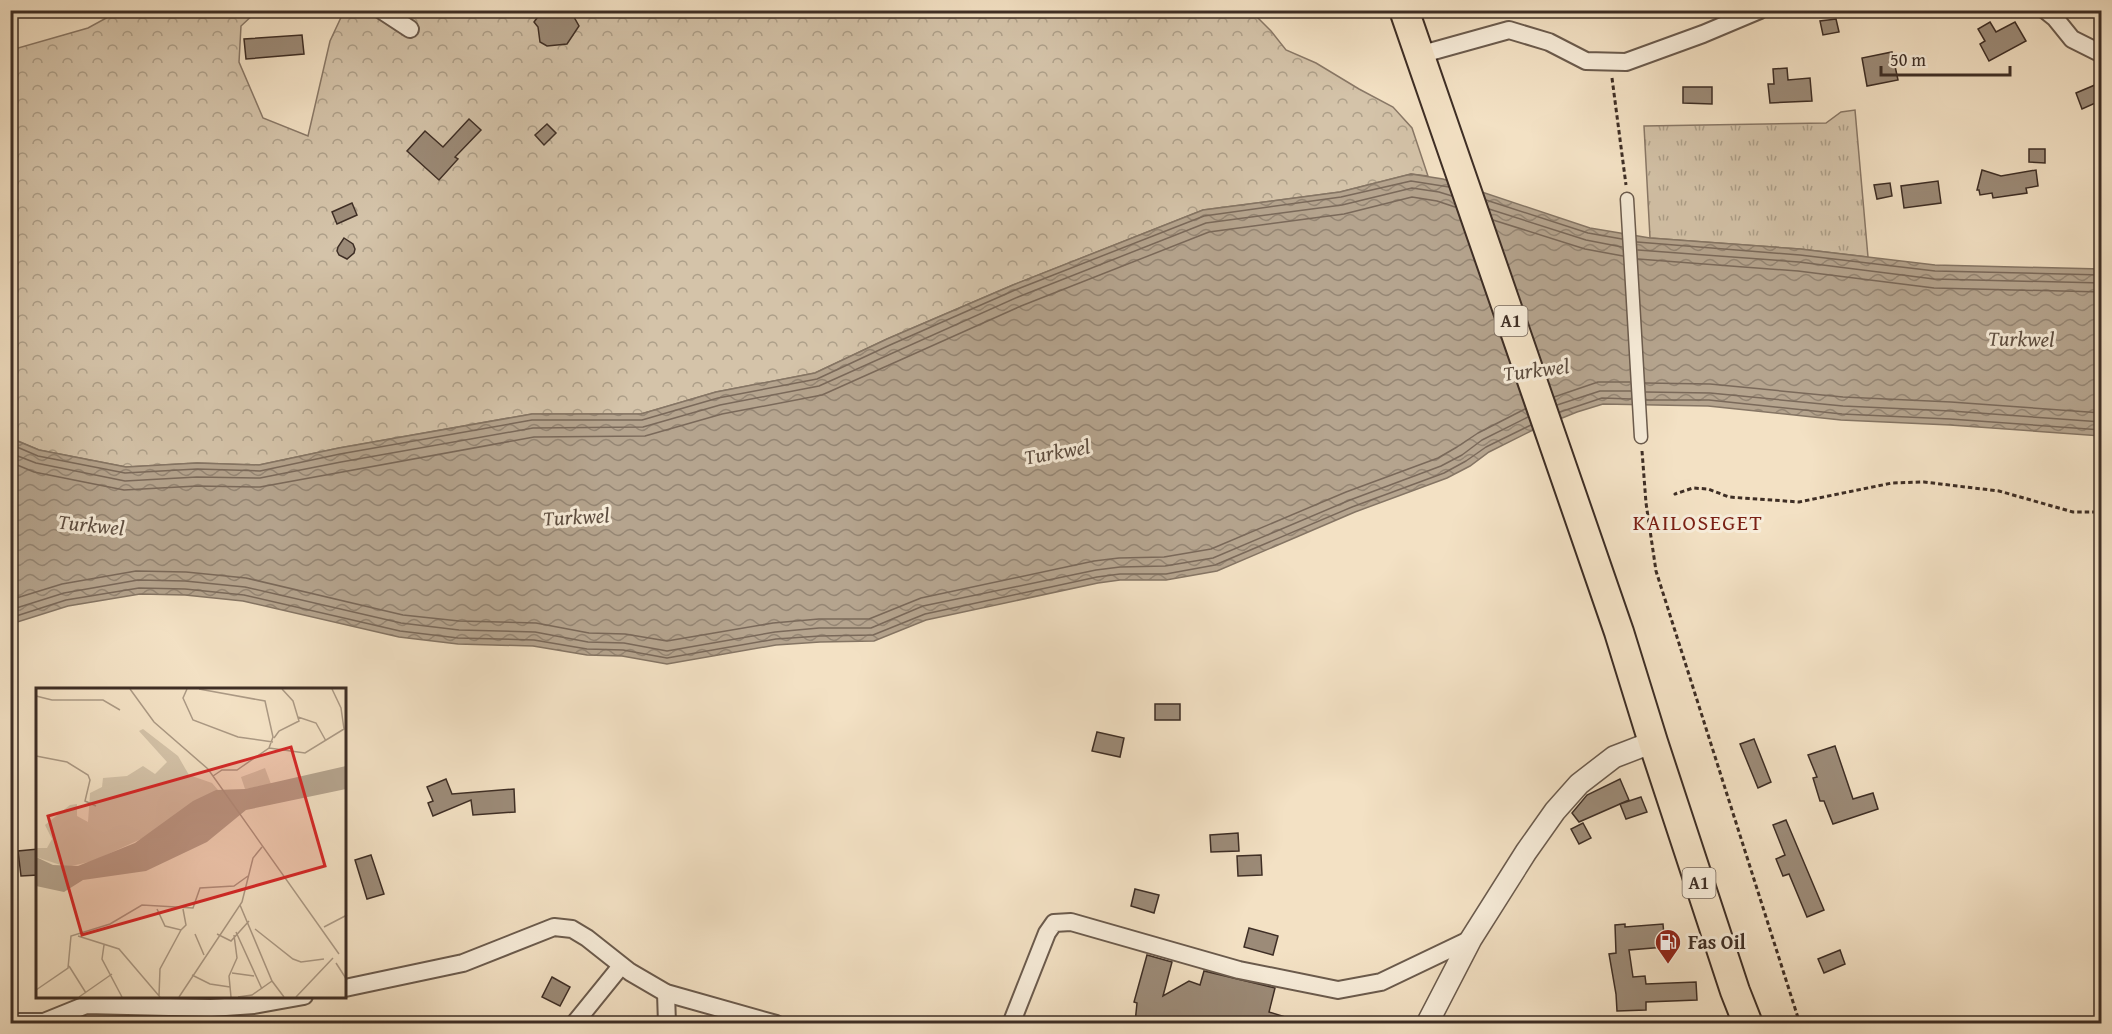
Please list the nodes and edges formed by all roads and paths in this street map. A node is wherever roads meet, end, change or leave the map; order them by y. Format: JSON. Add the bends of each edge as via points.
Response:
{"nodes":[{"id":1,"x":381,"y":10,"type":"edge"},
{"id":2,"x":1404,"y":10,"type":"edge"},
{"id":3,"x":1760,"y":10,"type":"edge"},
{"id":4,"x":2045,"y":10,"type":"edge"},
{"id":5,"x":410,"y":29,"type":"dead end"},
{"id":6,"x":2102,"y":54,"type":"edge"},
{"id":7,"x":1419,"y":55,"type":"junction"},
{"id":8,"x":1610,"y":62,"type":"junction"},
{"id":9,"x":1627,"y":198,"type":"joint"},
{"id":10,"x":1641,"y":437,"type":"joint"},
{"id":11,"x":1677,"y":494,"type":"dead end"},
{"id":12,"x":2102,"y":512,"type":"edge"},
{"id":13,"x":1653,"y":742,"type":"junction"},
{"id":14,"x":1471,"y":939,"type":"junction"},
{"id":15,"x":621,"y":966,"type":"junction"},
{"id":16,"x":346,"y":988,"type":"edge"},
{"id":17,"x":666,"y":993,"type":"junction"},
{"id":18,"x":293,"y":998,"type":"edge"},
{"id":19,"x":10,"y":1022,"type":"edge"},
{"id":20,"x":574,"y":1023,"type":"edge"},
{"id":21,"x":667,"y":1023,"type":"edge"},
{"id":22,"x":776,"y":1023,"type":"edge"},
{"id":23,"x":1011,"y":1023,"type":"edge"},
{"id":24,"x":1426,"y":1023,"type":"edge"},
{"id":25,"x":1748,"y":1023,"type":"edge"},
{"id":26,"x":1800,"y":1023,"type":"edge"}],
"edges":[{"from":1,"to":5,"type":"street"},
{"from":2,"to":7,"type":"highway","number":"A1"},
{"from":3,"to":8,"type":"street","via":[[1626,62]]},
{"from":4,"to":6,"type":"street","via":[[2072,39]]},
{"from":7,"to":8,"type":"street","via":[[1509,30],[1549,42],[1586,61]]},
{"from":7,"to":13,"type":"highway","number":"A1","via":[[1619,632]]},
{"from":8,"to":9,"type":"path"},
{"from":9,"to":10,"type":"street"},
{"from":10,"to":26,"type":"path","via":[[1656,571]]},
{"from":11,"to":12,"type":"path","via":[[1693,488],[1729,497],[1799,502],[1892,483],[1924,482],[1999,491],[2073,512]]},
{"from":13,"to":14,"type":"street","via":[[1614,757],[1579,784],[1532,844]]},
{"from":13,"to":25,"type":"highway","number":"A1"},
{"from":14,"to":23,"type":"street","via":[[1381,982],[1338,990],[1239,970],[1071,922],[1054,923]]},
{"from":14,"to":24,"type":"street"},
{"from":15,"to":16,"type":"street","via":[[572,929],[554,927],[463,963]]},
{"from":15,"to":17,"type":"street"},
{"from":15,"to":20,"type":"street"},
{"from":17,"to":21,"type":"street"},
{"from":17,"to":22,"type":"street"},
{"from":18,"to":19,"type":"street","via":[[211,1008],[86,1005],[44,1022]]}]}
